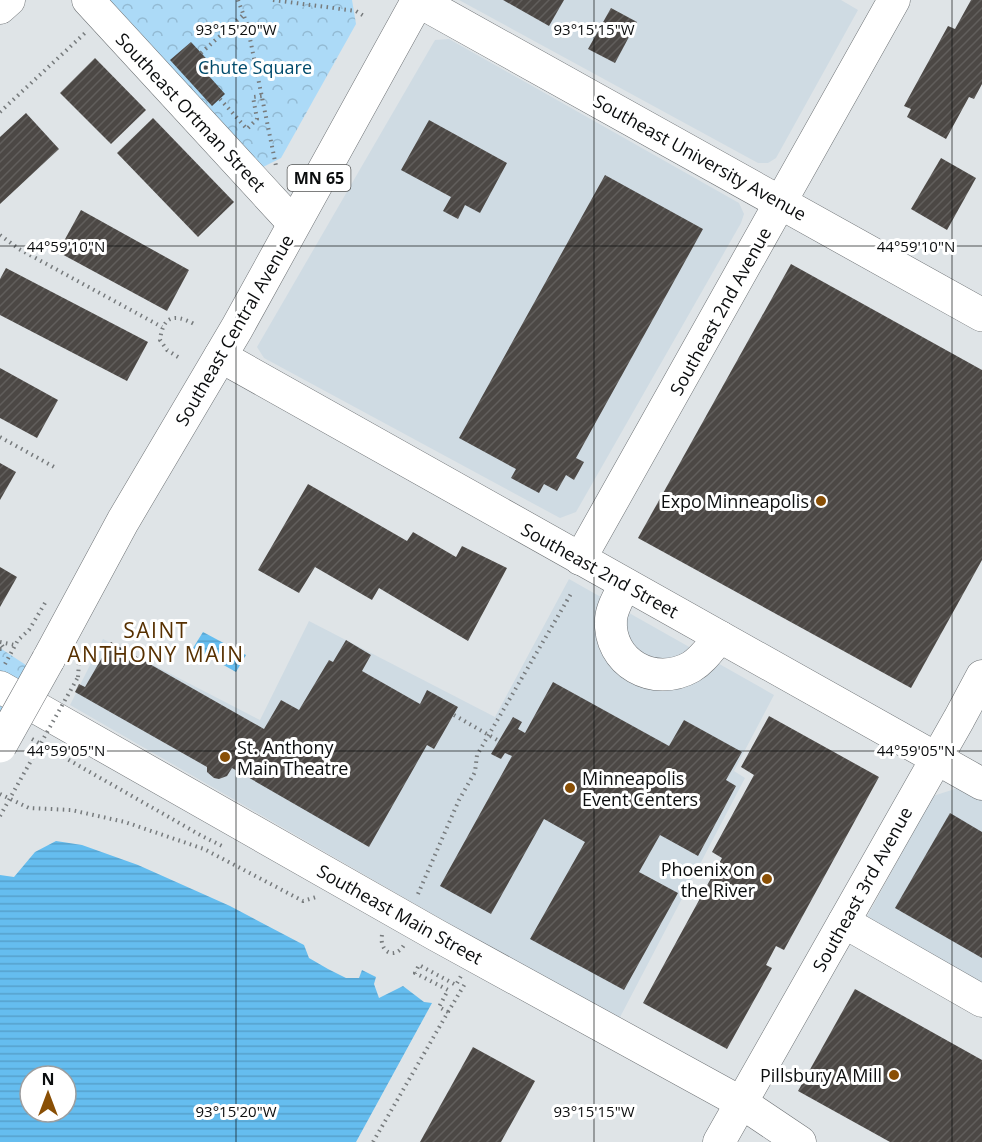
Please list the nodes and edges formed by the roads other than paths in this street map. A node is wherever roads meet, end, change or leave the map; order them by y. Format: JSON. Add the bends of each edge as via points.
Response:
{"nodes":[{"id":1,"x":9,"y":0,"type":"edge"},
{"id":2,"x":418,"y":0,"type":"edge"},
{"id":3,"x":894,"y":0,"type":"edge"},
{"id":4,"x":0,"y":8,"type":"edge"},
{"id":5,"x":89,"y":14,"type":"edge"},
{"id":6,"x":780,"y":202,"type":"junction"},
{"id":7,"x":294,"y":224,"type":"junction"},
{"id":8,"x":982,"y":315,"type":"edge"},
{"id":9,"x":219,"y":356,"type":"junction"},
{"id":10,"x":580,"y":559,"type":"junction"},
{"id":11,"x":625,"y":584,"type":"junction"},
{"id":12,"x":720,"y":637,"type":"junction"},
{"id":13,"x":982,"y":676,"type":"edge"},
{"id":14,"x":0,"y":687,"type":"edge"},
{"id":15,"x":0,"y":746,"type":"edge"},
{"id":16,"x":936,"y":758,"type":"junction"},
{"id":17,"x":982,"y":783,"type":"edge"},
{"id":18,"x":844,"y":922,"type":"junction"},
{"id":19,"x":982,"y":1001,"type":"edge"},
{"id":20,"x":742,"y":1102,"type":"junction"},
{"id":21,"x":719,"y":1142,"type":"edge"},
{"id":22,"x":800,"y":1142,"type":"edge"}],
"edges":[{"from":1,"to":4,"type":"street"},
{"from":2,"to":6,"type":"main road","name":"Southeast University Avenue"},
{"from":2,"to":7,"type":"main road","name":"Southeast Central Avenue","number":"MN 65"},
{"from":3,"to":6,"type":"street","name":"Southeast 2nd Avenue"},
{"from":5,"to":7,"type":"street","name":"Southeast Ortman Street"},
{"from":6,"to":8,"type":"main road","name":"Southeast University Avenue"},
{"from":6,"to":10,"type":"street","name":"Southeast 2nd Avenue"},
{"from":7,"to":9,"type":"main road","name":"Southeast Central Avenue","number":"MN 65"},
{"from":9,"to":10,"type":"street","name":"Southeast 2nd Street"},
{"from":9,"to":15,"type":"main road","name":"Southeast Central Avenue","number":"MN 65","bridge":true},
{"from":10,"to":11,"type":"street","name":"Southeast 2nd Street"},
{"from":11,"to":12,"type":"street","name":"Southeast 2nd Street"},
{"from":11,"to":12,"type":"street","via":[[611,620],[616,644],[631,665],[657,675],[681,672],[701,659]]},
{"from":12,"to":16,"type":"street","name":"Southeast 2nd Street"},
{"from":13,"to":16,"type":"street","name":"Southeast 3rd Avenue"},
{"from":14,"to":20,"type":"street","name":"Southeast Main Street","via":[[436,935]]},
{"from":16,"to":17,"type":"street","name":"Southeast 2nd Street"},
{"from":16,"to":18,"type":"street","name":"Southeast 3rd Avenue"},
{"from":18,"to":19,"type":"street"},
{"from":18,"to":20,"type":"street","name":"Southeast 3rd Avenue"},
{"from":20,"to":21,"type":"street","name":"Southeast 3rd Avenue"},
{"from":20,"to":22,"type":"street","name":"Southeast Main Street"}]}
